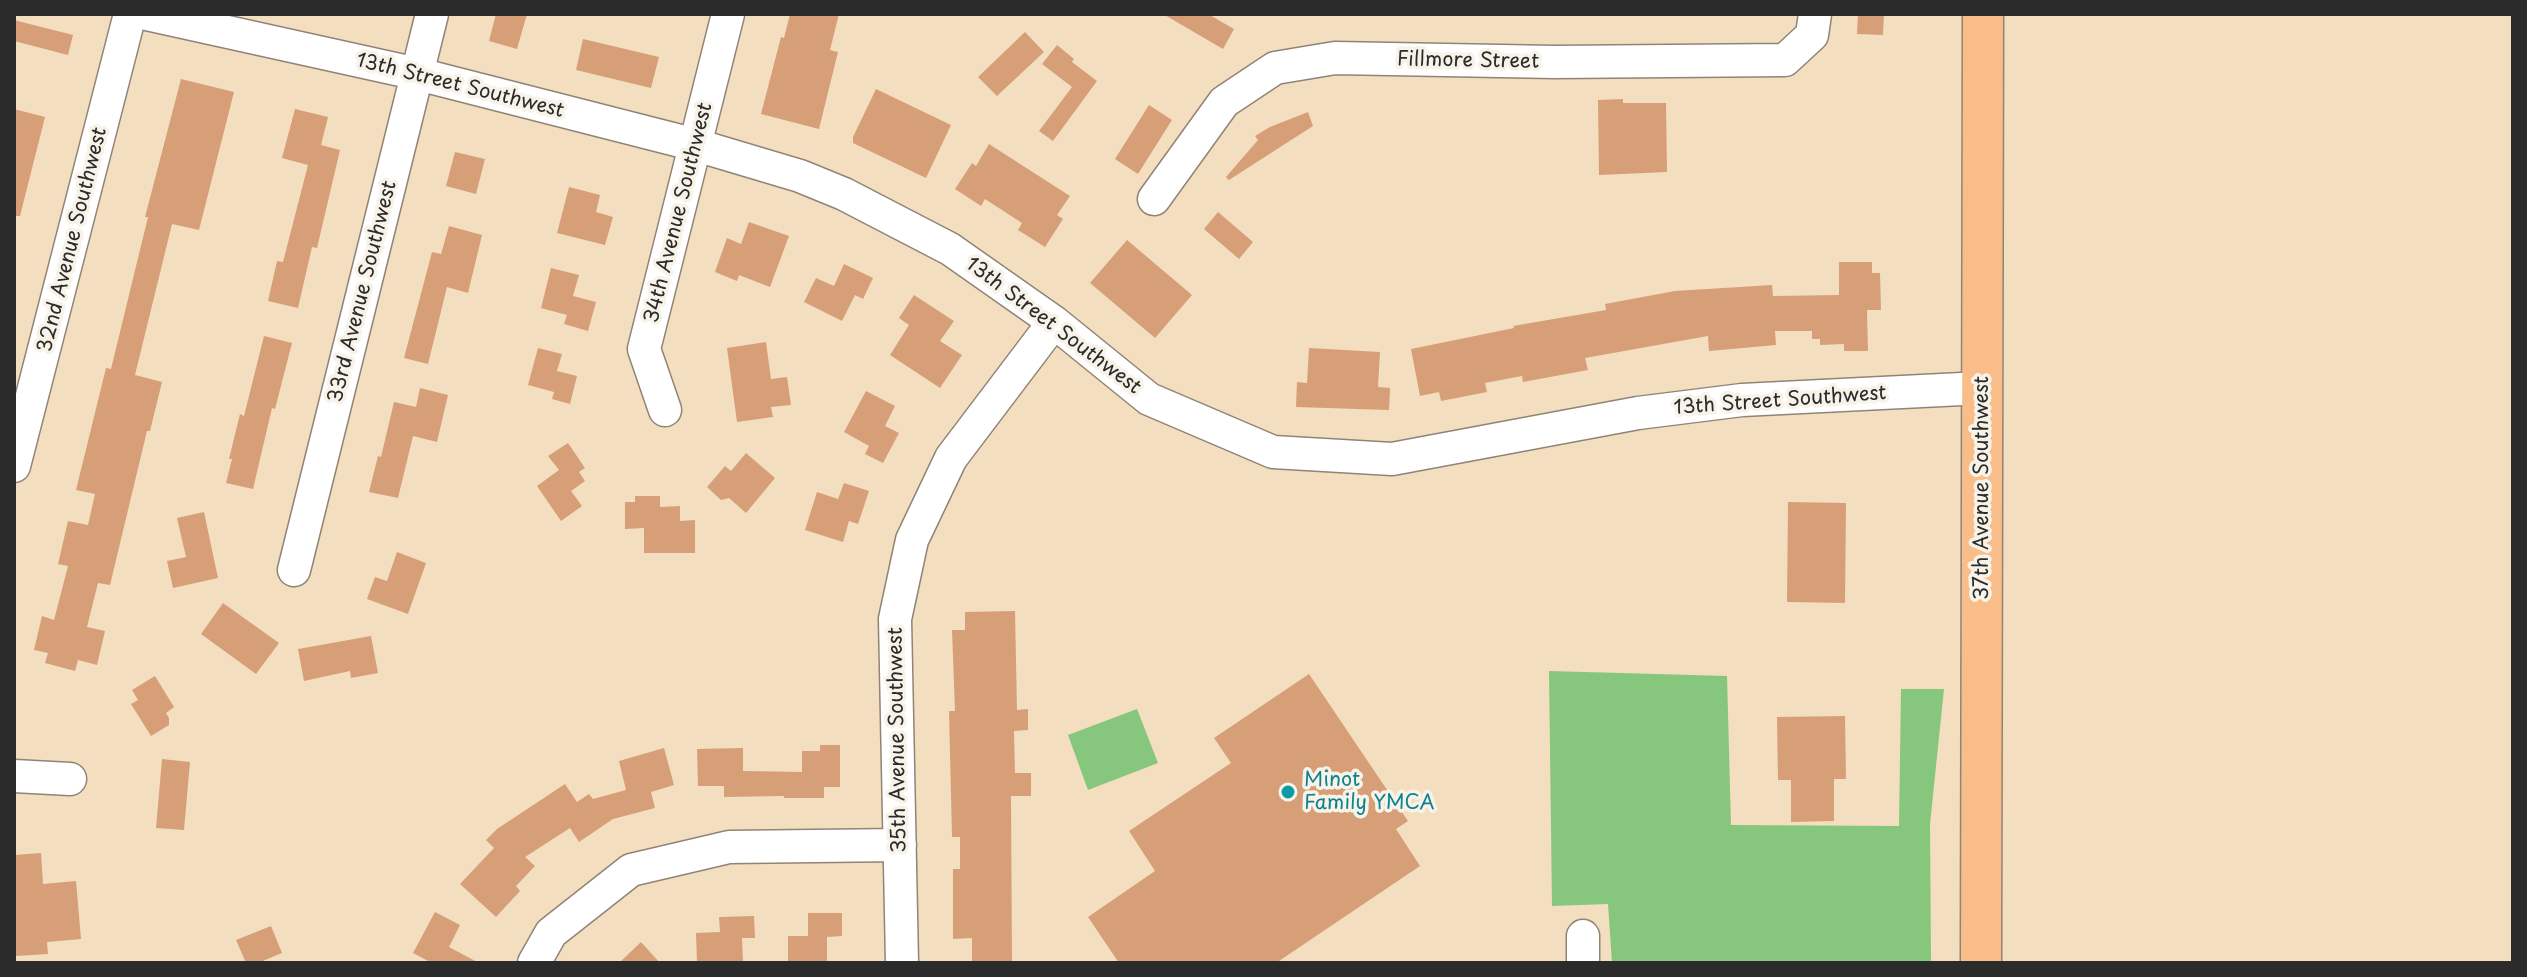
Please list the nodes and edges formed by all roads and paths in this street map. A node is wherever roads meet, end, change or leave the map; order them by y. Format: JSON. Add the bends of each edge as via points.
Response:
{"nodes":[{"id":1,"x":130,"y":14,"type":"edge"},
{"id":2,"x":146,"y":14,"type":"edge"},
{"id":3,"x":432,"y":14,"type":"edge"},
{"id":4,"x":728,"y":14,"type":"edge"},
{"id":5,"x":1815,"y":14,"type":"edge"},
{"id":6,"x":1983,"y":14,"type":"edge"},
{"id":7,"x":418,"y":74,"type":"junction"},
{"id":8,"x":696,"y":145,"type":"junction"},
{"id":9,"x":1154,"y":199,"type":"dead end"},
{"id":10,"x":1054,"y":322,"type":"junction"},
{"id":11,"x":1982,"y":388,"type":"junction"},
{"id":12,"x":665,"y":410,"type":"dead end"},
{"id":13,"x":14,"y":466,"type":"edge"},
{"id":14,"x":294,"y":570,"type":"dead end"},
{"id":15,"x":14,"y":776,"type":"edge"},
{"id":16,"x":70,"y":779,"type":"dead end"},
{"id":17,"x":900,"y":845,"type":"junction"},
{"id":18,"x":534,"y":963,"type":"edge"},
{"id":19,"x":902,"y":963,"type":"edge"},
{"id":20,"x":1981,"y":963,"type":"edge"}],
"edges":[{"from":1,"to":13,"type":"street","name":"32nd Avenue Southwest"},
{"from":2,"to":7,"type":"street","name":"13th Street Southwest"},
{"from":3,"to":7,"type":"street","name":"33rd Avenue Southwest"},
{"from":4,"to":8,"type":"street","name":"34th Avenue Southwest"},
{"from":5,"to":9,"type":"street","name":"Fillmore Street","via":[[1812,35],[1785,60],[1335,58],[1275,68],[1224,102]]},
{"from":6,"to":11,"type":"main road","name":"37th Avenue Southwest"},
{"from":7,"to":8,"type":"street","name":"13th Street Southwest"},
{"from":7,"to":14,"type":"street","name":"33rd Avenue Southwest"},
{"from":8,"to":10,"type":"street","name":"13th Street Southwest","via":[[844,194],[950,249]]},
{"from":8,"to":12,"type":"street","name":"34th Avenue Southwest","via":[[644,349]]},
{"from":10,"to":11,"type":"street","name":"13th Street Southwest","via":[[1149,399],[1273,452],[1392,459],[1638,413],[1742,400]]},
{"from":10,"to":17,"type":"street","name":"35th Avenue Southwest","via":[[951,458],[912,540],[895,619]]},
{"from":11,"to":20,"type":"main road","name":"37th Avenue Southwest"},
{"from":15,"to":16,"type":"street"},
{"from":17,"to":18,"type":"street","via":[[729,847],[631,870],[551,933]]},
{"from":17,"to":19,"type":"street","name":"35th Avenue Southwest"}]}
